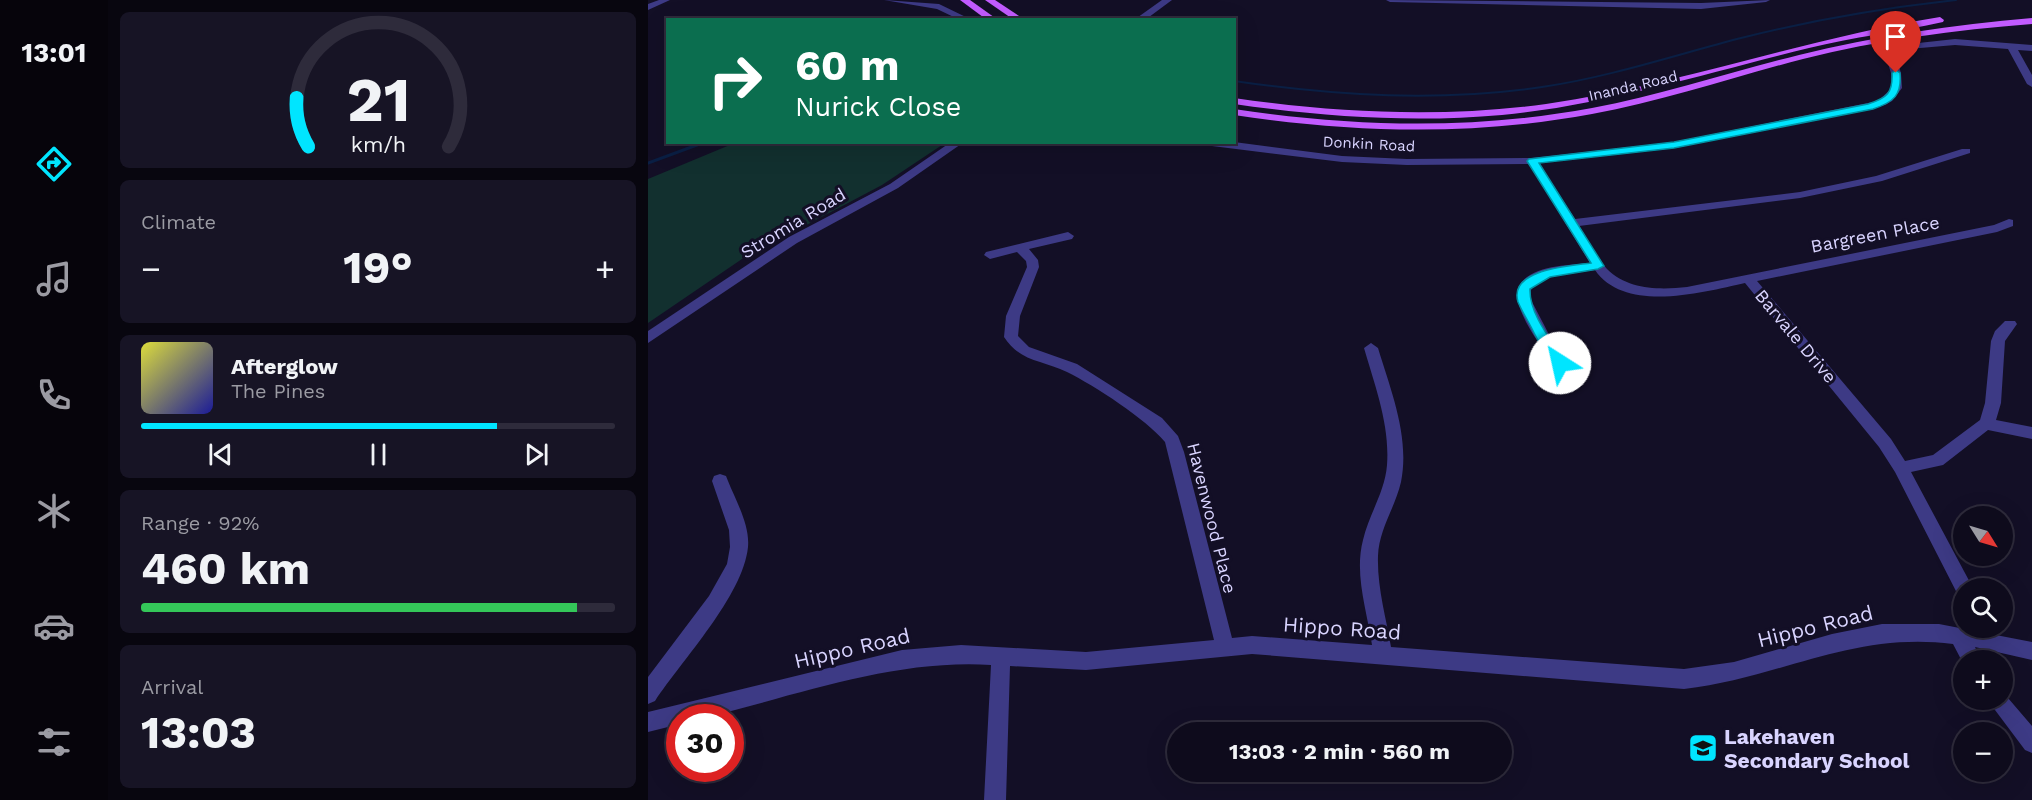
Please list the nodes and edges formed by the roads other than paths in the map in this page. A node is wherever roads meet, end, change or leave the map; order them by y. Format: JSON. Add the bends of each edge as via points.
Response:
{"nodes":[{"id":1,"x":666,"y":0,"type":"edge"},
{"id":2,"x":888,"y":0,"type":"edge"},
{"id":3,"x":964,"y":0,"type":"edge"},
{"id":4,"x":989,"y":0,"type":"edge"},
{"id":5,"x":1168,"y":0,"type":"edge"},
{"id":6,"x":1390,"y":0,"type":"edge"},
{"id":7,"x":1766,"y":0,"type":"edge"},
{"id":8,"x":648,"y":8,"type":"edge"},
{"id":9,"x":2032,"y":11,"type":"edge"},
{"id":10,"x":964,"y":18,"type":"edge"},
{"id":11,"x":991,"y":18,"type":"edge"},
{"id":12,"x":1017,"y":18,"type":"edge"},
{"id":13,"x":1141,"y":18,"type":"edge"},
{"id":14,"x":2032,"y":21,"type":"edge"},
{"id":15,"x":2011,"y":46,"type":"junction"},
{"id":16,"x":2032,"y":48,"type":"edge"},
{"id":17,"x":2032,"y":84,"type":"edge"},
{"id":18,"x":1236,"y":101,"type":"edge"},
{"id":19,"x":1236,"y":112,"type":"edge"},
{"id":20,"x":956,"y":144,"type":"edge"},
{"id":21,"x":1221,"y":144,"type":"edge"},
{"id":22,"x":1966,"y":151,"type":"dead end"},
{"id":23,"x":1532,"y":161,"type":"junction"},
{"id":24,"x":1571,"y":222,"type":"junction"},
{"id":25,"x":2009,"y":223,"type":"dead end"},
{"id":26,"x":1068,"y":236,"type":"dead end"},
{"id":27,"x":1020,"y":248,"type":"junction"},
{"id":28,"x":990,"y":255,"type":"dead end"},
{"id":29,"x":1598,"y":266,"type":"junction"},
{"id":30,"x":1748,"y":278,"type":"junction"},
{"id":31,"x":2010,"y":324,"type":"dead end"},
{"id":32,"x":648,"y":338,"type":"edge"},
{"id":33,"x":1371,"y":348,"type":"dead end"},
{"id":34,"x":1572,"y":370,"type":"dead end"},
{"id":35,"x":1985,"y":424,"type":"junction"},
{"id":36,"x":2032,"y":433,"type":"edge"},
{"id":37,"x":1901,"y":468,"type":"junction"},
{"id":38,"x":720,"y":480,"type":"dead end"},
{"id":39,"x":1958,"y":578,"type":"edge"},
{"id":40,"x":1953,"y":635,"type":"edge"},
{"id":41,"x":1997,"y":638,"type":"edge"},
{"id":42,"x":1225,"y":647,"type":"junction"},
{"id":43,"x":2032,"y":651,"type":"edge"},
{"id":44,"x":1383,"y":655,"type":"junction"},
{"id":45,"x":1001,"y":656,"type":"junction"},
{"id":46,"x":648,"y":694,"type":"edge"},
{"id":47,"x":2007,"y":710,"type":"edge"},
{"id":48,"x":648,"y":722,"type":"edge"},
{"id":49,"x":2032,"y":742,"type":"edge"},
{"id":50,"x":995,"y":800,"type":"edge"}],
"edges":[{"from":1,"to":8,"type":"street"},
{"from":2,"to":10,"type":"street","via":[[939,7]]},
{"from":3,"to":11,"type":"main road"},
{"from":4,"to":12,"type":"main road"},
{"from":5,"to":13,"type":"street"},
{"from":6,"to":7,"type":"street","via":[[1701,6]]},
{"from":9,"to":18,"type":"main road","name":"Inanda Road","via":[[1863,32],[1618,93],[1530,109],[1385,115]]},
{"from":14,"to":19,"type":"main road","name":"Inanda Road","via":[[1946,29],[1830,50],[1623,104],[1514,122],[1363,126]]},
{"from":15,"to":16,"type":"street"},
{"from":15,"to":17,"type":"street"},
{"from":15,"to":23,"type":"street","via":[[1955,42],[1894,48],[1890,54],[1897,88],[1888,99],[1869,107],[1674,145]]},
{"from":20,"to":32,"type":"street","name":"Stromia Road","via":[[894,186],[793,240]]},
{"from":21,"to":23,"type":"street","name":"Donkin Road","via":[[1353,160]]},
{"from":22,"to":24,"type":"street","via":[[1878,179],[1800,195]]},
{"from":23,"to":24,"type":"street","name":"Barvale Drive"},
{"from":24,"to":29,"type":"street","name":"Barvale Drive"},
{"from":25,"to":30,"type":"street","name":"Bargreen Place"},
{"from":26,"to":27,"type":"street"},
{"from":27,"to":28,"type":"street"},
{"from":27,"to":42,"type":"street","name":"Havenwood Place","via":[[1032,260],[1033,267],[1013,316],[1011,337],[1024,351],[1080,372],[1165,430],[1176,452]]},
{"from":29,"to":30,"type":"street","name":"Barvale Drive","via":[[1618,283],[1649,292],[1688,291]]},
{"from":29,"to":34,"type":"street","via":[[1547,273],[1524,288],[1524,300],[1550,352]]},
{"from":30,"to":37,"type":"street","name":"Barvale Drive","via":[[1885,443]]},
{"from":31,"to":35,"type":"street","via":[[1998,341],[1993,403]]},
{"from":33,"to":44,"type":"street","via":[[1395,448],[1392,485],[1374,531],[1369,560]]},
{"from":35,"to":36,"type":"street"},
{"from":35,"to":37,"type":"street","via":[[1937,461]]},
{"from":37,"to":39,"type":"street","name":"Barvale Drive"},
{"from":38,"to":46,"type":"street","via":[[738,534],[735,565],[722,590]]},
{"from":40,"to":44,"type":"street","name":"Hippo Road","via":[[1912,631],[1881,633],[1714,677],[1684,679]]},
{"from":41,"to":43,"type":"street","name":"Hippo Road"},
{"from":42,"to":44,"type":"street","name":"Hippo Road","via":[[1252,645]]},
{"from":42,"to":45,"type":"street","name":"Hippo Road","via":[[1086,661]]},
{"from":45,"to":48,"type":"street","name":"Hippo Road","via":[[932,655],[902,659]]},
{"from":45,"to":50,"type":"street"},
{"from":47,"to":49,"type":"street"}]}
